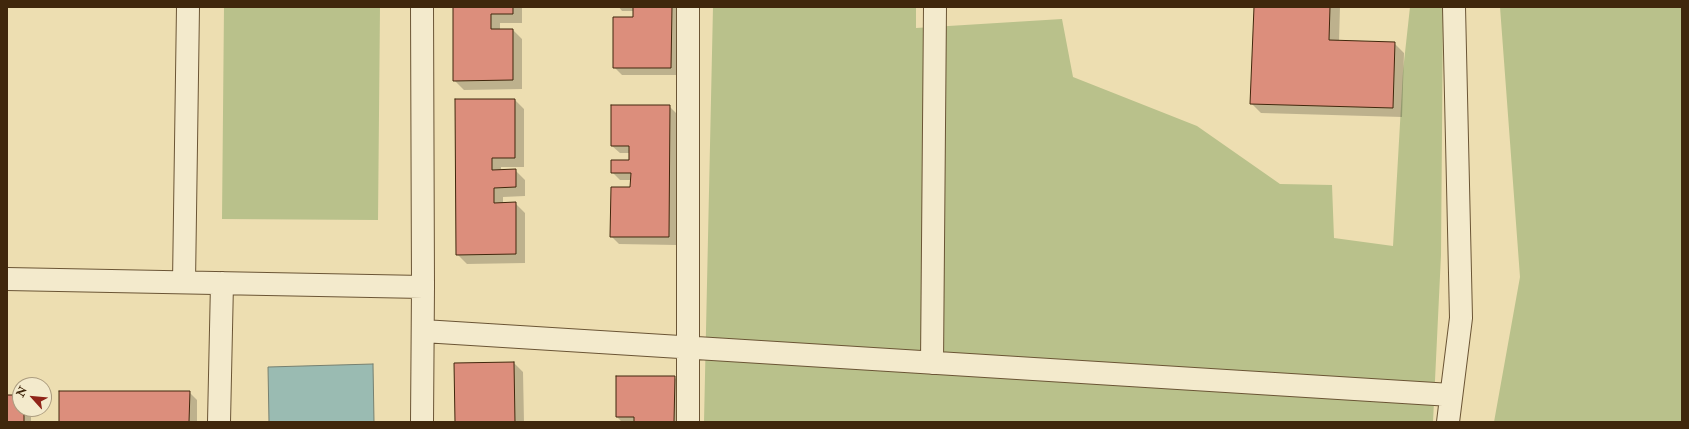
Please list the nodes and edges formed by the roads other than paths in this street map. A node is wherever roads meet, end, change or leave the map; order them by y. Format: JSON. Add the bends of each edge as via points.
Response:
{"nodes":[{"id":1,"x":188,"y":7,"type":"edge"},
{"id":2,"x":422,"y":7,"type":"edge"},
{"id":3,"x":688,"y":7,"type":"edge"},
{"id":4,"x":935,"y":7,"type":"edge"},
{"id":5,"x":1454,"y":7,"type":"edge"},
{"id":6,"x":7,"y":279,"type":"edge"},
{"id":7,"x":184,"y":282,"type":"junction"},
{"id":8,"x":222,"y":283,"type":"junction"},
{"id":9,"x":423,"y":287,"type":"junction"},
{"id":10,"x":423,"y":331,"type":"junction"},
{"id":11,"x":689,"y":348,"type":"junction"},
{"id":12,"x":932,"y":363,"type":"junction"},
{"id":13,"x":1451,"y":395,"type":"junction"},
{"id":14,"x":219,"y":422,"type":"edge"},
{"id":15,"x":422,"y":422,"type":"edge"},
{"id":16,"x":688,"y":422,"type":"edge"},
{"id":17,"x":1448,"y":422,"type":"edge"}],
"edges":[{"from":1,"to":7,"type":"lane"},
{"from":2,"to":9,"type":"lane"},
{"from":3,"to":11,"type":"lane"},
{"from":4,"to":12,"type":"lane"},
{"from":5,"to":13,"type":"lane","via":[[1461,318]]},
{"from":6,"to":7,"type":"lane"},
{"from":7,"to":8,"type":"lane"},
{"from":8,"to":9,"type":"lane"},
{"from":8,"to":14,"type":"lane"},
{"from":9,"to":10,"type":"lane"},
{"from":10,"to":11,"type":"lane"},
{"from":10,"to":15,"type":"lane"},
{"from":11,"to":12,"type":"lane"},
{"from":11,"to":16,"type":"lane"},
{"from":12,"to":13,"type":"lane"},
{"from":13,"to":17,"type":"lane"}]}
